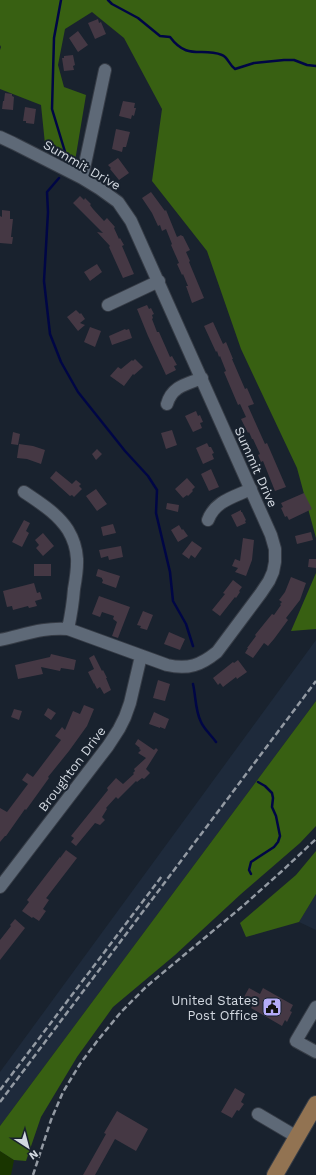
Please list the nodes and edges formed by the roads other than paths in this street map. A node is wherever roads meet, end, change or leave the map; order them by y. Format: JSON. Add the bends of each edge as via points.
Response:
{"nodes":[{"id":1,"x":105,"y":70,"type":"dead end"},
{"id":2,"x":0,"y":137,"type":"edge"},
{"id":3,"x":82,"y":178,"type":"junction"},
{"id":4,"x":159,"y":281,"type":"junction"},
{"id":5,"x":108,"y":305,"type":"dead end"},
{"id":6,"x":202,"y":378,"type":"junction"},
{"id":7,"x":167,"y":404,"type":"dead end"},
{"id":8,"x":250,"y":489,"type":"junction"},
{"id":9,"x":24,"y":492,"type":"dead end"},
{"id":10,"x":208,"y":520,"type":"dead end"},
{"id":11,"x":68,"y":628,"type":"junction"},
{"id":12,"x":0,"y":640,"type":"edge"},
{"id":13,"x":141,"y":656,"type":"junction"},
{"id":14,"x":0,"y":887,"type":"edge"},
{"id":15,"x":316,"y":1007,"type":"edge"},
{"id":16,"x":316,"y":1052,"type":"edge"},
{"id":17,"x":316,"y":1104,"type":"edge"},
{"id":18,"x":258,"y":1114,"type":"dead end"},
{"id":19,"x":297,"y":1137,"type":"junction"},
{"id":20,"x":275,"y":1175,"type":"edge"}],
"edges":[{"from":1,"to":3,"type":"street"},
{"from":2,"to":3,"type":"street","name":"Summit Drive"},
{"from":3,"to":4,"type":"street","name":"Summit Drive","via":[[118,202],[124,209]]},
{"from":4,"to":5,"type":"street"},
{"from":4,"to":6,"type":"street","name":"Summit Drive"},
{"from":6,"to":7,"type":"street","via":[[176,388]]},
{"from":6,"to":8,"type":"street","name":"Summit Drive"},
{"from":8,"to":10,"type":"street","via":[[221,503]]},
{"from":8,"to":13,"type":"street","name":"Summit Drive","via":[[275,549],[273,572],[269,581],[217,652],[209,658],[190,667],[176,667]]},
{"from":9,"to":11,"type":"street","via":[[60,521],[75,546],[78,566]]},
{"from":11,"to":12,"type":"street","name":"Summit Drive","via":[[41,629]]},
{"from":11,"to":13,"type":"street","name":"Summit Drive"},
{"from":13,"to":14,"type":"street","name":"Broughton Drive","via":[[130,703],[119,730]]},
{"from":15,"to":16,"type":"street","via":[[296,1041]]},
{"from":17,"to":19,"type":"main road"},
{"from":18,"to":19,"type":"street"},
{"from":19,"to":20,"type":"main road"}]}
